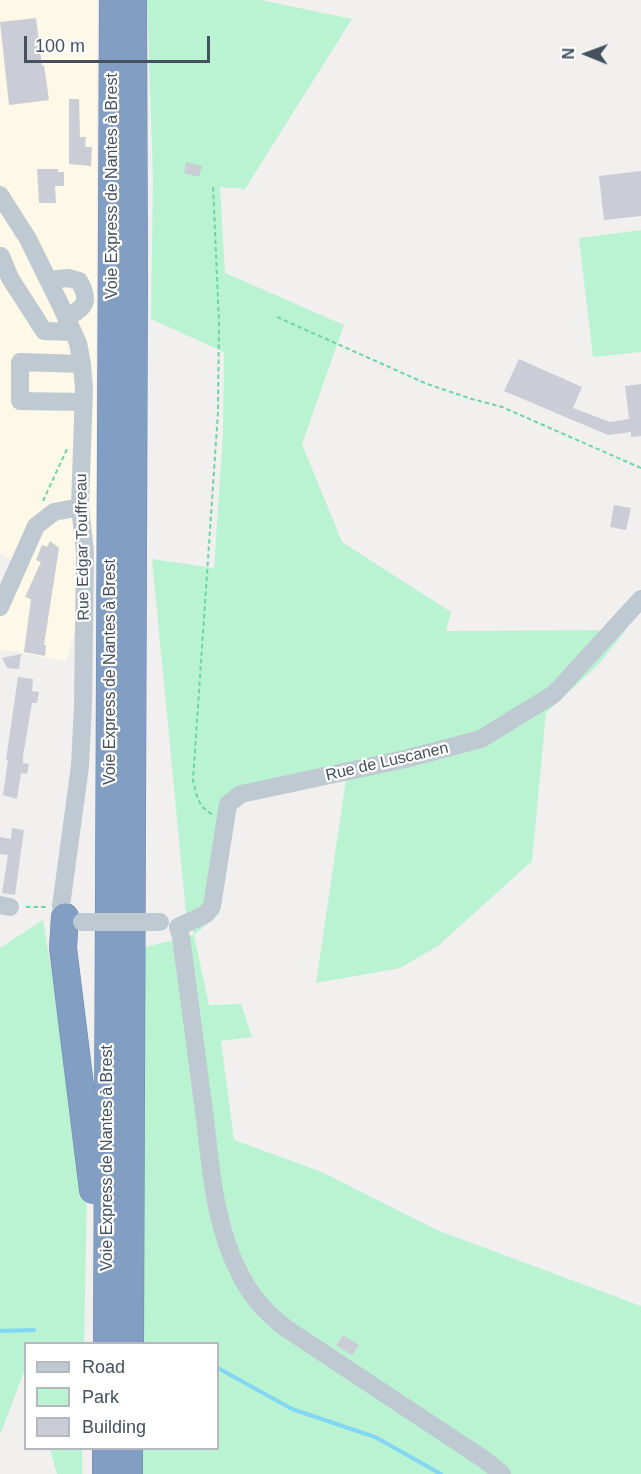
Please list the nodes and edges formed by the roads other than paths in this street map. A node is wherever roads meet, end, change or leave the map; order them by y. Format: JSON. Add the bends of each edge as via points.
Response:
{"nodes":[{"id":1,"x":113,"y":0,"type":"edge"},
{"id":2,"x":133,"y":0,"type":"edge"},
{"id":3,"x":0,"y":195,"type":"edge"},
{"id":4,"x":1,"y":256,"type":"edge"},
{"id":5,"x":48,"y":280,"type":"junction"},
{"id":6,"x":70,"y":325,"type":"junction"},
{"id":7,"x":82,"y":364,"type":"junction"},
{"id":8,"x":83,"y":402,"type":"junction"},
{"id":9,"x":80,"y":507,"type":"junction"},
{"id":10,"x":641,"y":599,"type":"edge"},
{"id":11,"x":0,"y":607,"type":"edge"},
{"id":12,"x":70,"y":916,"type":"junction"},
{"id":13,"x":178,"y":927,"type":"junction"},
{"id":14,"x":107,"y":1302,"type":"junction"},
{"id":15,"x":107,"y":1342,"type":"edge"},
{"id":16,"x":129,"y":1342,"type":"edge"},
{"id":17,"x":106,"y":1450,"type":"edge"},
{"id":18,"x":129,"y":1450,"type":"edge"},
{"id":19,"x":106,"y":1474,"type":"edge"},
{"id":20,"x":129,"y":1474,"type":"edge"},
{"id":21,"x":502,"y":1474,"type":"edge"}],
"edges":[{"from":1,"to":14,"type":"highway","name":"Voie Express de Nantes à Brest"},
{"from":2,"to":16,"type":"highway","name":"Voie Express de Nantes à Brest"},
{"from":3,"to":5,"type":"street","name":"Rue Edgar Touffreau"},
{"from":4,"to":6,"type":"street","via":[[10,278],[45,331]]},
{"from":5,"to":6,"type":"street","name":"Rue Edgar Touffreau"},
{"from":5,"to":6,"type":"street","via":[[68,278],[78,281],[82,288],[86,300]]},
{"from":6,"to":7,"type":"street","name":"Rue Edgar Touffreau"},
{"from":7,"to":8,"type":"street","name":"Rue Edgar Touffreau"},
{"from":7,"to":8,"type":"street","via":[[20,362],[20,401]]},
{"from":8,"to":9,"type":"street","name":"Rue Edgar Touffreau"},
{"from":9,"to":11,"type":"street","via":[[54,512],[36,526]]},
{"from":9,"to":12,"type":"street","name":"Rue Edgar Touffreau","via":[[85,552],[83,704]]},
{"from":10,"to":13,"type":"street","name":"Rue de Luscanen","via":[[554,694],[482,739],[241,794],[228,804],[212,906],[206,914]]},
{"from":12,"to":13,"type":"street","bridge":true,"via":[[160,922]]},
{"from":12,"to":14,"type":"highway","via":[[63,948],[96,1211],[98,1277]]},
{"from":13,"to":21,"type":"street","via":[[213,1184],[223,1228],[251,1294],[268,1315]]},
{"from":14,"to":15,"type":"highway","name":"Voie Express de Nantes à Brest"},
{"from":17,"to":19,"type":"highway"},
{"from":18,"to":20,"type":"highway"}]}
